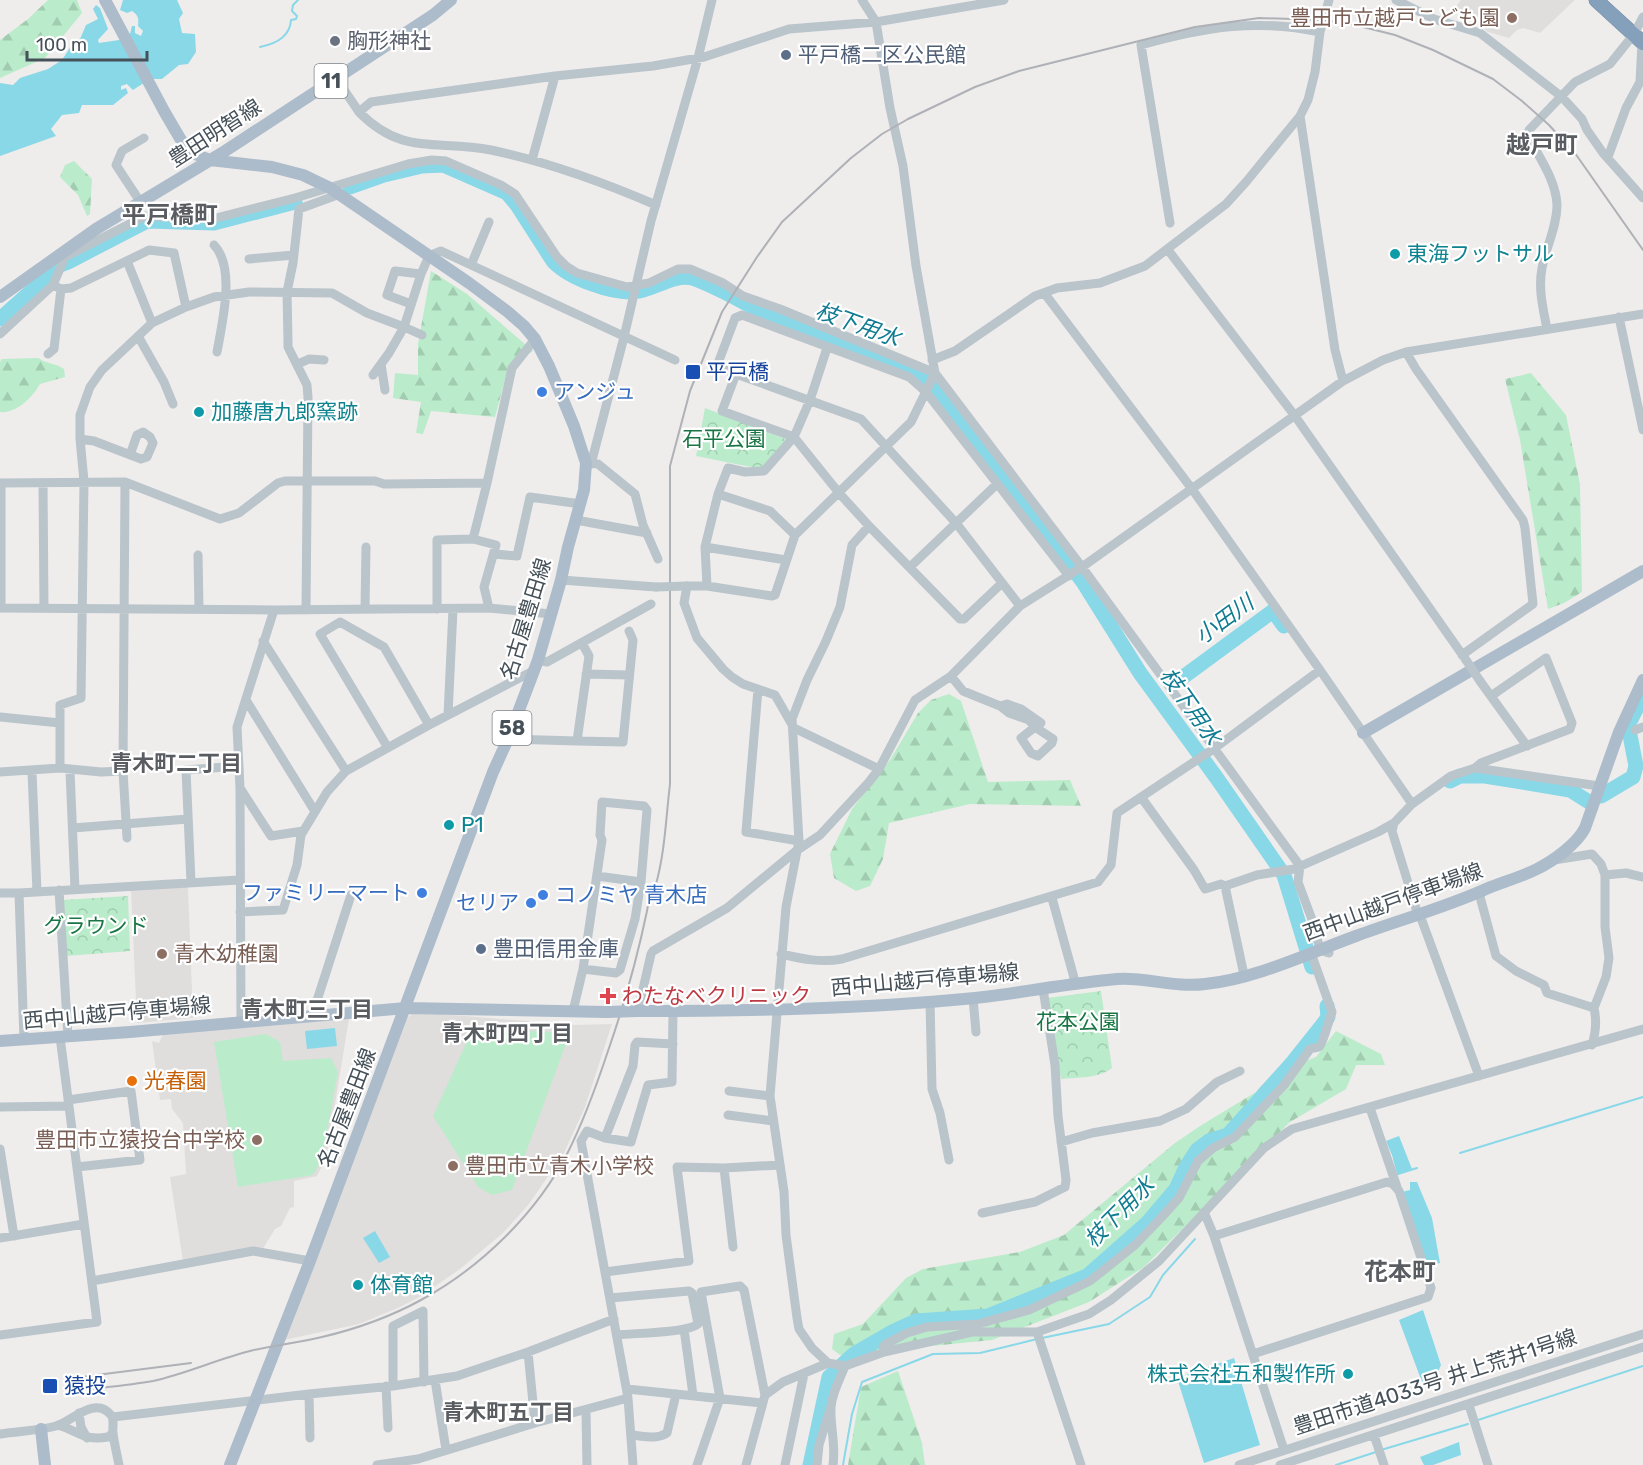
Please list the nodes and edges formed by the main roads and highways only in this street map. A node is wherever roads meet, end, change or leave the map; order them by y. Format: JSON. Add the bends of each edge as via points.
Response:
{"nodes":[{"id":1,"x":105,"y":0,"type":"edge"},
{"id":2,"x":451,"y":0,"type":"edge"},
{"id":3,"x":1596,"y":0,"type":"edge"},
{"id":4,"x":1640,"y":40,"type":"edge"},
{"id":5,"x":210,"y":160,"type":"junction"},
{"id":6,"x":0,"y":297,"type":"edge"},
{"id":7,"x":1643,"y":571,"type":"edge"},
{"id":8,"x":1643,"y":680,"type":"edge"},
{"id":9,"x":1363,"y":733,"type":"road end"},
{"id":10,"x":406,"y":1008,"type":"junction"},
{"id":11,"x":0,"y":1041,"type":"edge"},
{"id":12,"x":41,"y":1429,"type":"road end"},
{"id":13,"x":45,"y":1465,"type":"edge"},
{"id":14,"x":230,"y":1465,"type":"edge"}],
"edges":[{"from":1,"to":5,"type":"main road","via":[[181,140],[195,154]]},
{"from":2,"to":5,"type":"main road","name":"豊田明智線","number":"11"},
{"from":3,"to":4,"type":"highway"},
{"from":5,"to":6,"type":"main road","name":"豊田明智線","number":"11","via":[[96,229]]},
{"from":5,"to":10,"type":"main road","name":"名古屋豊田線","number":"58","via":[[272,167],[303,175],[335,191],[508,312],[535,339],[588,464],[581,504],[535,666]]},
{"from":7,"to":9,"type":"main road"},
{"from":8,"to":10,"type":"main road","name":"西中山越戸停車場線","bridge":true,"via":[[1619,732],[1580,838],[1553,860],[1479,893],[1227,981],[1181,986],[1138,978],[973,998],[777,1011]]},
{"from":10,"to":11,"type":"main road","name":"西中山越戸停車場線"},
{"from":10,"to":14,"type":"main road","name":"名古屋豊田線","number":"58"},
{"from":12,"to":13,"type":"main road"}]}
